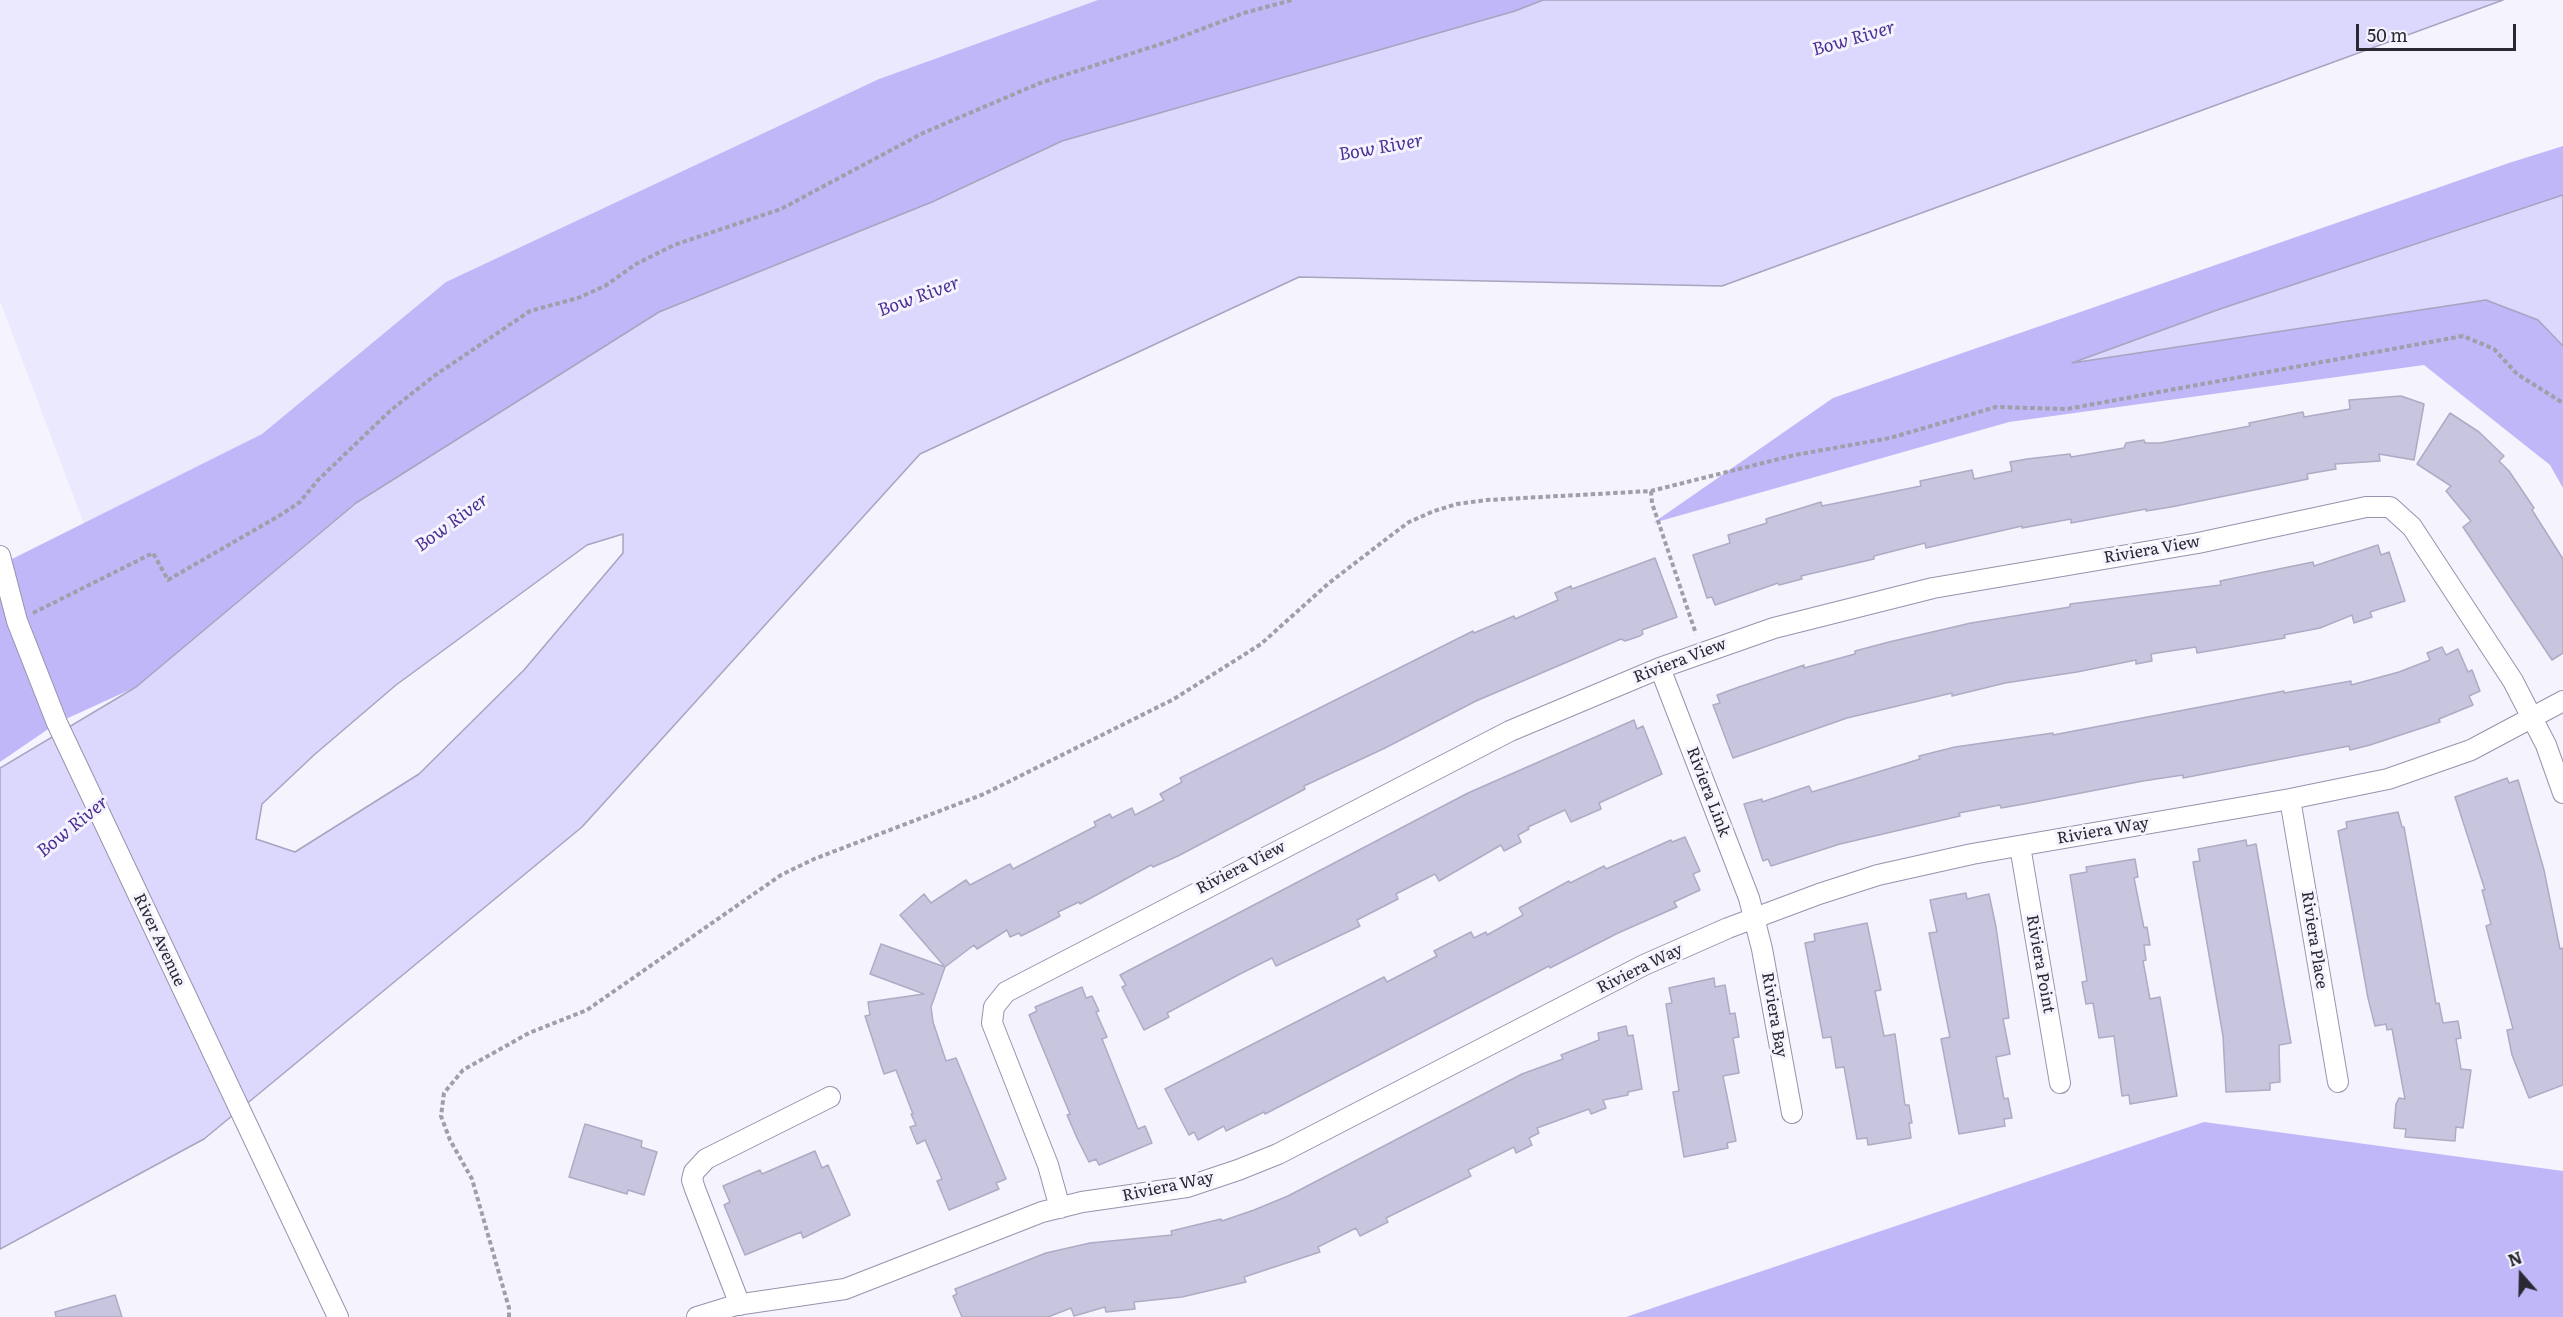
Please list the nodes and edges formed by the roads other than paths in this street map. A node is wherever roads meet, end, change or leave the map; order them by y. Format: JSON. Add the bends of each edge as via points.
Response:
{"nodes":[{"id":1,"x":0,"y":556,"type":"edge"},
{"id":2,"x":1660,"y":668,"type":"junction"},
{"id":3,"x":2563,"y":700,"type":"edge"},
{"id":4,"x":2533,"y":718,"type":"junction"},
{"id":5,"x":2563,"y":793,"type":"edge"},
{"id":6,"x":2290,"y":799,"type":"junction"},
{"id":7,"x":2020,"y":846,"type":"junction"},
{"id":8,"x":1755,"y":918,"type":"junction"},
{"id":9,"x":2338,"y":1082,"type":"dead end"},
{"id":10,"x":2060,"y":1083,"type":"dead end"},
{"id":11,"x":830,"y":1097,"type":"dead end"},
{"id":12,"x":1792,"y":1113,"type":"dead end"},
{"id":13,"x":1060,"y":1208,"type":"junction"},
{"id":14,"x":740,"y":1305,"type":"junction"},
{"id":15,"x":338,"y":1317,"type":"edge"},
{"id":16,"x":697,"y":1317,"type":"edge"}],
"edges":[{"from":1,"to":15,"type":"street","name":"River Avenue","via":[[17,621],[57,723]]},
{"from":2,"to":4,"type":"street","name":"Riviera View","via":[[1774,628],[1891,597],[2198,543],[2378,506],[2390,507],[2412,526],[2489,642]]},
{"from":2,"to":8,"type":"street","name":"Riviera Link"},
{"from":2,"to":13,"type":"street","name":"Riviera View","via":[[1484,743],[1006,992],[994,1007],[992,1023],[1051,1173]]},
{"from":3,"to":4,"type":"street","name":"Riviera Way"},
{"from":4,"to":5,"type":"street","name":"Riviera View"},
{"from":4,"to":6,"type":"street","name":"Riviera Way","via":[[2439,762],[2388,778]]},
{"from":6,"to":7,"type":"street","name":"Riviera Way"},
{"from":6,"to":9,"type":"street","name":"Riviera Place"},
{"from":7,"to":8,"type":"street","name":"Riviera Way","via":[[1878,875]]},
{"from":7,"to":10,"type":"street","name":"Riviera Point"},
{"from":8,"to":12,"type":"street","name":"Riviera Bay"},
{"from":8,"to":13,"type":"street","name":"Riviera Way","via":[[1644,965],[1278,1154],[1187,1187]]},
{"from":11,"to":14,"type":"street","via":[[706,1158],[694,1172],[695,1189]]},
{"from":13,"to":14,"type":"street","name":"Riviera Way","via":[[845,1289]]},
{"from":14,"to":16,"type":"street","name":"Riviera Way"}]}
